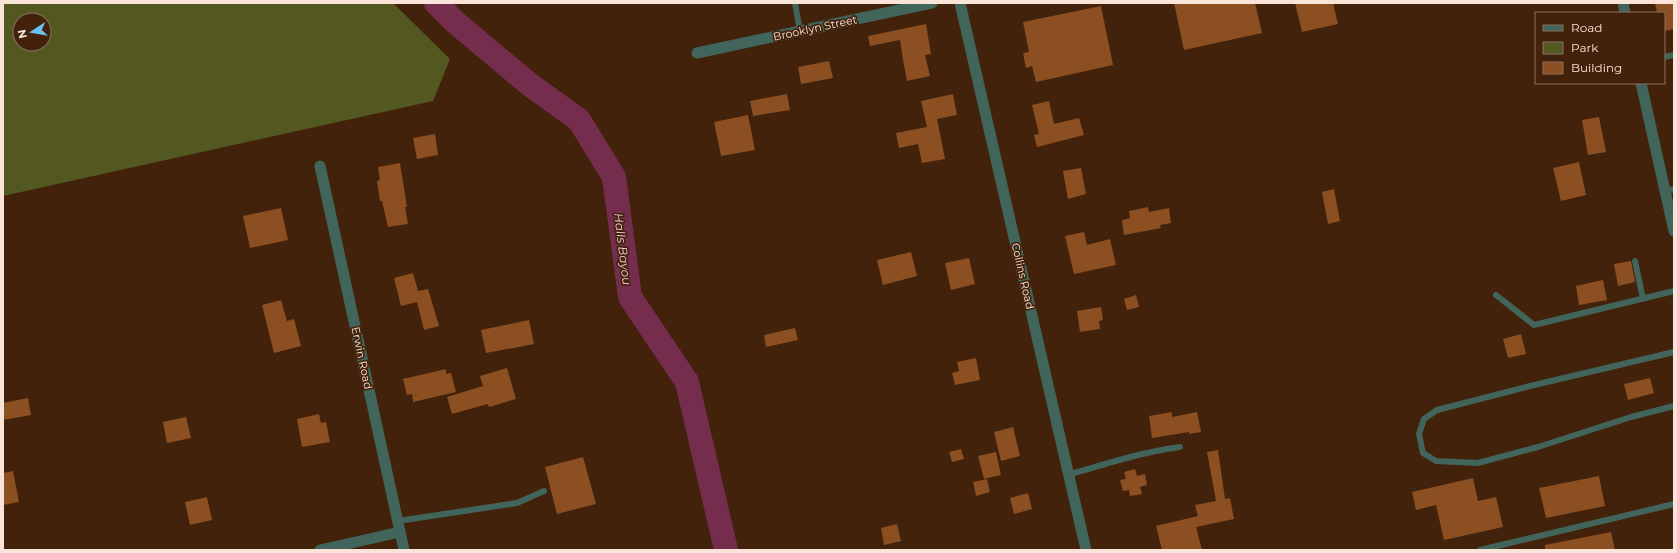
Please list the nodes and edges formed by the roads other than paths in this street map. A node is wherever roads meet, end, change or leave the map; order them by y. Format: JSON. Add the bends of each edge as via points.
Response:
{"nodes":[{"id":1,"x":795,"y":3,"type":"edge"},
{"id":2,"x":932,"y":3,"type":"edge"},
{"id":3,"x":960,"y":3,"type":"edge"},
{"id":4,"x":800,"y":31,"type":"junction"},
{"id":5,"x":697,"y":53,"type":"dead end"},
{"id":6,"x":1641,"y":84,"type":"edge"},
{"id":7,"x":320,"y":166,"type":"dead end"},
{"id":8,"x":1670,"y":190,"type":"edge"},
{"id":9,"x":1674,"y":231,"type":"edge"},
{"id":10,"x":1635,"y":261,"type":"dead end"},
{"id":11,"x":1674,"y":291,"type":"edge"},
{"id":12,"x":1496,"y":295,"type":"dead end"},
{"id":13,"x":1643,"y":299,"type":"junction"},
{"id":14,"x":1674,"y":352,"type":"edge"},
{"id":15,"x":1674,"y":406,"type":"edge"},
{"id":16,"x":1180,"y":447,"type":"dead end"},
{"id":17,"x":1068,"y":476,"type":"junction"},
{"id":18,"x":544,"y":491,"type":"dead end"},
{"id":19,"x":1674,"y":504,"type":"edge"},
{"id":20,"x":398,"y":521,"type":"junction"},
{"id":21,"x":400,"y":532,"type":"junction"},
{"id":22,"x":320,"y":550,"type":"edge"},
{"id":23,"x":404,"y":550,"type":"edge"},
{"id":24,"x":1086,"y":550,"type":"edge"},
{"id":25,"x":1480,"y":550,"type":"edge"}],
"edges":[{"from":1,"to":4,"type":"lane"},
{"from":2,"to":4,"type":"street","name":"Brooklyn Street"},
{"from":3,"to":17,"type":"street","name":"Collins Road"},
{"from":4,"to":5,"type":"street","name":"Brooklyn Street"},
{"from":6,"to":8,"type":"street"},
{"from":7,"to":20,"type":"street","name":"Erwin Road"},
{"from":8,"to":9,"type":"street"},
{"from":10,"to":13,"type":"lane"},
{"from":11,"to":13,"type":"lane"},
{"from":12,"to":13,"type":"lane","via":[[1534,326]]},
{"from":14,"to":15,"type":"lane","via":[[1437,410],[1424,419],[1419,434],[1423,452],[1436,462],[1478,463]]},
{"from":16,"to":17,"type":"lane","via":[[1137,455]]},
{"from":17,"to":24,"type":"street","name":"Collins Road"},
{"from":18,"to":20,"type":"lane","via":[[517,503]]},
{"from":19,"to":25,"type":"lane"},
{"from":20,"to":21,"type":"street","name":"Erwin Road"},
{"from":21,"to":22,"type":"street"},
{"from":21,"to":23,"type":"street","name":"Erwin Road"}]}
